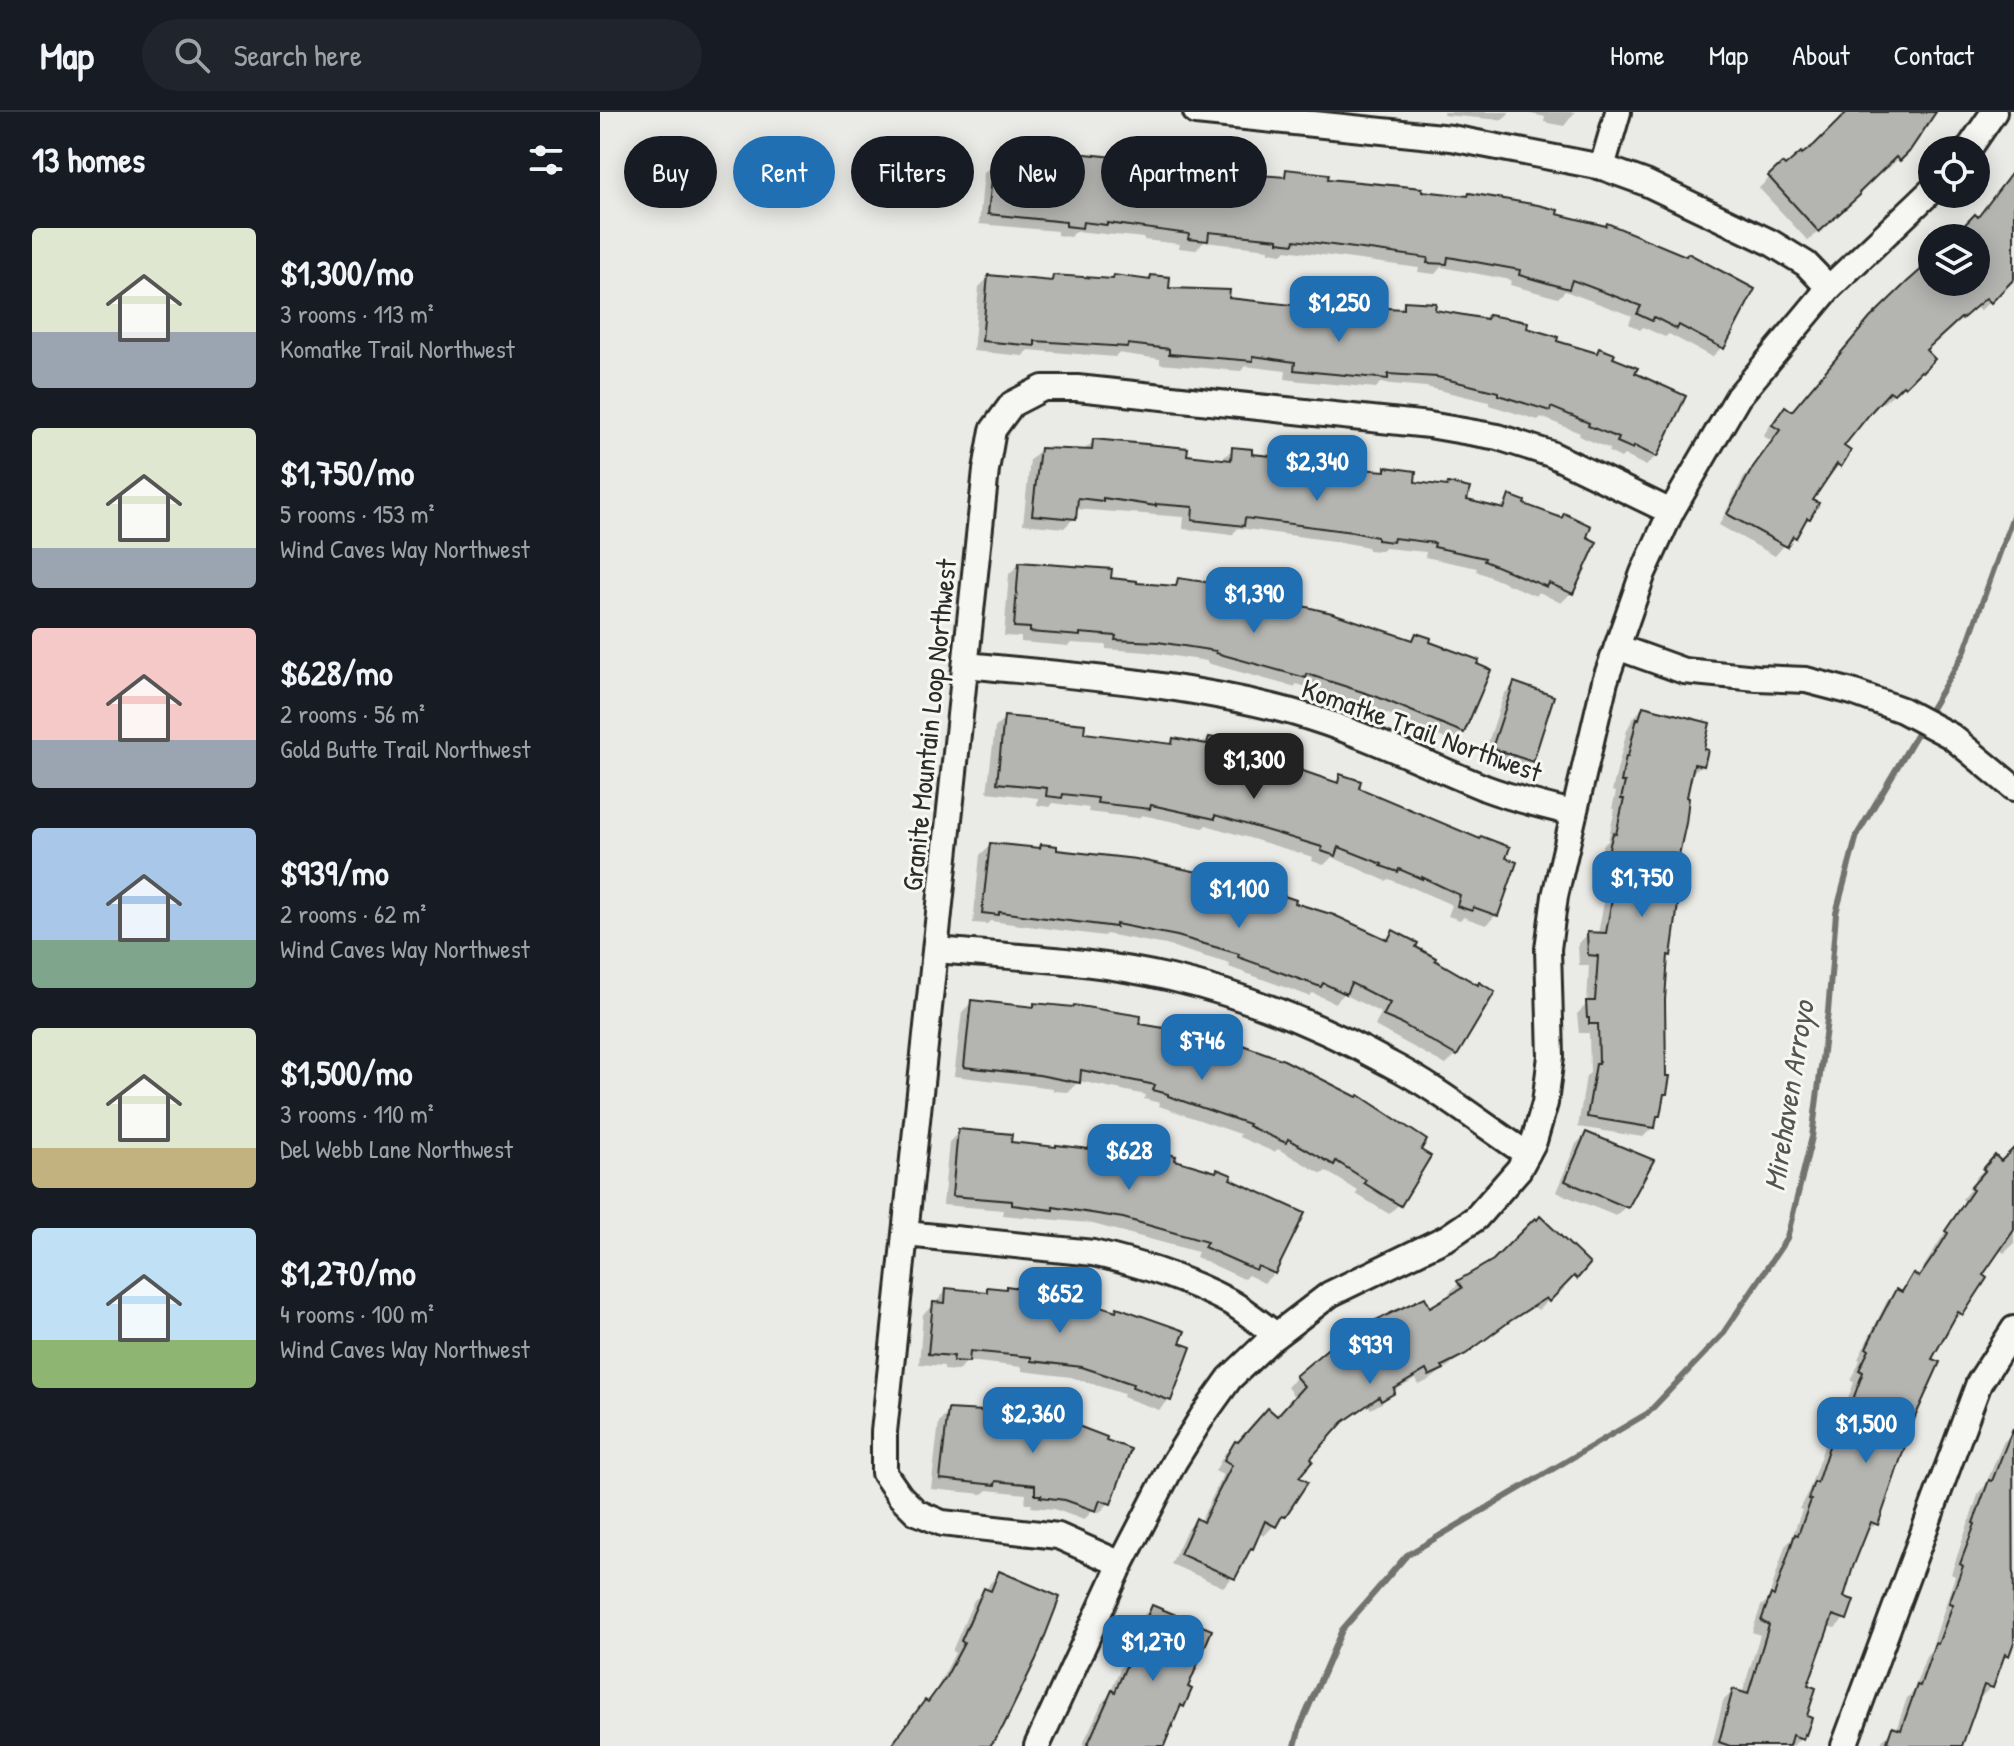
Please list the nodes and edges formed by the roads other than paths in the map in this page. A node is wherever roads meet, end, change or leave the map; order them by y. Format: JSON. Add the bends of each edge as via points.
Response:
{"nodes":[{"id":1,"x":1196,"y":112,"type":"edge"},
{"id":2,"x":1618,"y":112,"type":"edge"},
{"id":3,"x":1994,"y":112,"type":"edge"},
{"id":4,"x":1978,"y":136,"type":"edge"},
{"id":5,"x":1602,"y":167,"type":"junction"},
{"id":6,"x":1918,"y":203,"type":"edge"},
{"id":7,"x":1829,"y":288,"type":"junction"},
{"id":8,"x":1671,"y":512,"type":"junction"},
{"id":9,"x":1617,"y":647,"type":"junction"},
{"id":10,"x":966,"y":665,"type":"junction"},
{"id":11,"x":2014,"y":788,"type":"edge"},
{"id":12,"x":1573,"y":813,"type":"junction"},
{"id":13,"x":936,"y":950,"type":"junction"},
{"id":14,"x":1527,"y":1154,"type":"junction"},
{"id":15,"x":906,"y":1234,"type":"junction"},
{"id":16,"x":2014,"y":1329,"type":"edge"},
{"id":17,"x":1276,"y":1335,"type":"junction"},
{"id":18,"x":1121,"y":1564,"type":"junction"},
{"id":19,"x":1037,"y":1746,"type":"edge"},
{"id":20,"x":1844,"y":1746,"type":"edge"}],
"edges":[{"from":1,"to":5,"type":"street","via":[[1451,138]]},
{"from":2,"to":5,"type":"street"},
{"from":3,"to":4,"type":"street"},
{"from":5,"to":7,"type":"street","via":[[1770,242],[1806,264]]},
{"from":6,"to":7,"type":"street"},
{"from":7,"to":8,"type":"street","via":[[1738,397]]},
{"from":8,"to":9,"type":"street"},
{"from":8,"to":10,"type":"street","name":"Granite Mountain Loop Northwest","via":[[1551,454],[1498,437],[1414,423],[1043,388],[1012,404],[993,430]]},
{"from":9,"to":11,"type":"street","via":[[1684,671],[1806,680],[1852,692],[1951,736]]},
{"from":9,"to":12,"type":"street"},
{"from":10,"to":12,"type":"street","name":"Komatke Trail Northwest","via":[[1133,681],[1264,706],[1369,738],[1487,788]]},
{"from":10,"to":13,"type":"street","name":"Granite Mountain Loop Northwest"},
{"from":12,"to":14,"type":"street","via":[[1548,949],[1551,1056],[1545,1103]]},
{"from":13,"to":14,"type":"street","via":[[1122,969],[1262,1005],[1394,1065]]},
{"from":13,"to":15,"type":"street","name":"Granite Mountain Loop Northwest"},
{"from":14,"to":17,"type":"street","via":[[1476,1218],[1330,1294]]},
{"from":15,"to":17,"type":"street","via":[[1124,1260],[1232,1303]]},
{"from":15,"to":18,"type":"street","name":"Granite Mountain Loop Northwest","via":[[884,1473],[916,1512],[942,1523],[1058,1536]]},
{"from":16,"to":20,"type":"street","via":[[1979,1383]]},
{"from":17,"to":18,"type":"street","via":[[1230,1378],[1202,1417]]},
{"from":18,"to":19,"type":"street"}]}
